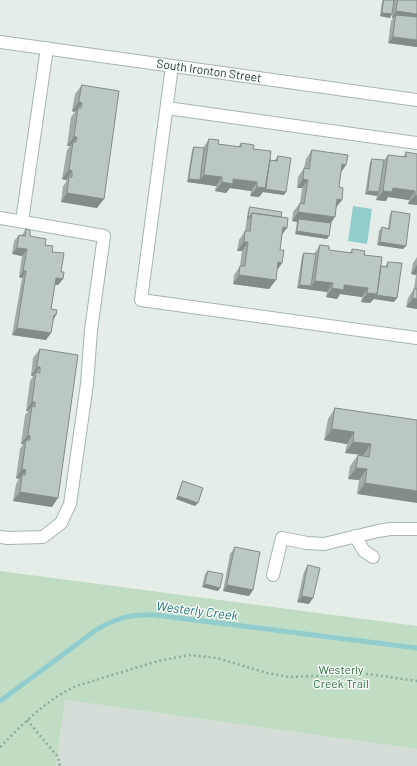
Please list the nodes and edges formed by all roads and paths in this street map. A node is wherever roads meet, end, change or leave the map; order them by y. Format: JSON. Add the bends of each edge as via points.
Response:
{"nodes":[{"id":1,"x":0,"y":42,"type":"edge"},
{"id":2,"x":47,"y":48,"type":"junction"},
{"id":3,"x":172,"y":66,"type":"junction"},
{"id":4,"x":417,"y":100,"type":"edge"},
{"id":5,"x":167,"y":108,"type":"junction"},
{"id":6,"x":417,"y":143,"type":"edge"},
{"id":7,"x":0,"y":218,"type":"edge"},
{"id":8,"x":22,"y":221,"type":"junction"},
{"id":9,"x":417,"y":338,"type":"edge"},
{"id":10,"x":417,"y":529,"type":"edge"},
{"id":11,"x":355,"y":536,"type":"junction"},
{"id":12,"x":0,"y":537,"type":"edge"},
{"id":13,"x":373,"y":558,"type":"dead end"},
{"id":14,"x":273,"y":575,"type":"dead end"},
{"id":15,"x":417,"y":681,"type":"edge"},
{"id":16,"x":27,"y":720,"type":"junction"},
{"id":17,"x":0,"y":747,"type":"edge"},
{"id":18,"x":60,"y":766,"type":"edge"}],
"edges":[{"from":1,"to":2,"type":"street","name":"South Ironton Street"},
{"from":2,"to":3,"type":"street","name":"South Ironton Street"},
{"from":2,"to":8,"type":"street"},
{"from":3,"to":4,"type":"street","name":"South Ironton Street"},
{"from":3,"to":5,"type":"street"},
{"from":5,"to":6,"type":"street"},
{"from":5,"to":9,"type":"street","via":[[141,300]]},
{"from":7,"to":8,"type":"street"},
{"from":8,"to":12,"type":"street","via":[[104,236],[70,504],[61,523],[43,537]]},
{"from":10,"to":11,"type":"street","via":[[390,529]]},
{"from":11,"to":13,"type":"street","via":[[364,551]]},
{"from":11,"to":14,"type":"street","via":[[324,544],[282,538]]},
{"from":15,"to":16,"type":"path","via":[[368,674],[289,678],[217,658],[189,655],[158,661],[76,686],[56,696]]},
{"from":16,"to":17,"type":"path"},
{"from":16,"to":18,"type":"path","via":[[58,757]]}]}
